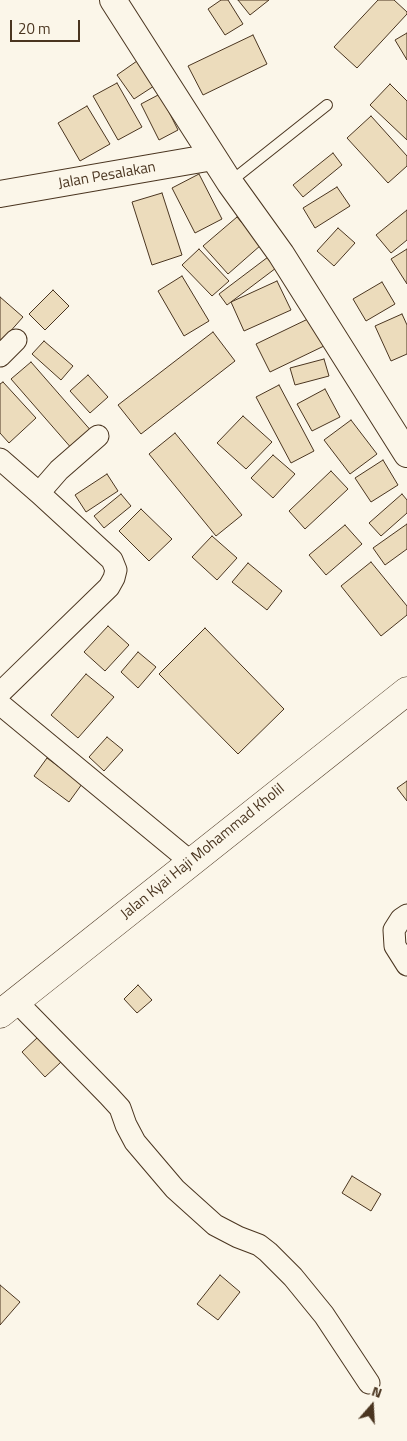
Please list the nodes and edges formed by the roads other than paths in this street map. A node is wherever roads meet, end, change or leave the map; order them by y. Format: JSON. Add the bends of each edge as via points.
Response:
{"nodes":[{"id":1,"x":113,"y":0,"type":"edge"},
{"id":2,"x":327,"y":105,"type":"dead end"},
{"id":3,"x":213,"y":157,"type":"junction"},
{"id":4,"x":230,"y":183,"type":"junction"},
{"id":5,"x":0,"y":194,"type":"edge"},
{"id":6,"x":16,"y":340,"type":"dead end"},
{"id":7,"x":0,"y":356,"type":"edge"},
{"id":8,"x":98,"y":436,"type":"dead end"},
{"id":9,"x":407,"y":454,"type":"edge"},
{"id":10,"x":0,"y":459,"type":"edge"},
{"id":11,"x":38,"y":493,"type":"junction"},
{"id":12,"x":407,"y":691,"type":"edge"},
{"id":13,"x":0,"y":693,"type":"edge"},
{"id":14,"x":4,"y":715,"type":"edge"},
{"id":15,"x":191,"y":862,"type":"junction"},
{"id":16,"x":407,"y":915,"type":"edge"},
{"id":17,"x":407,"y":965,"type":"edge"},
{"id":18,"x":8,"y":1007,"type":"edge"},
{"id":19,"x":369,"y":1383,"type":"dead end"}],
"edges":[{"from":1,"to":3,"type":"street"},
{"from":2,"to":4,"type":"lane"},
{"from":3,"to":4,"type":"street"},
{"from":3,"to":5,"type":"street","name":"Jalan Pesalakan"},
{"from":4,"to":9,"type":"street","via":[[281,254]]},
{"from":6,"to":7,"type":"street"},
{"from":8,"to":11,"type":"street"},
{"from":10,"to":11,"type":"street"},
{"from":11,"to":13,"type":"street","via":[[112,560],[116,570],[109,587]]},
{"from":12,"to":15,"type":"main road","name":"Jalan Kyai Haji Mohammad Kholil"},
{"from":14,"to":15,"type":"street"},
{"from":15,"to":18,"type":"main road","name":"Jalan Kyai Haji Mohammad Kholil"},
{"from":16,"to":17,"type":"street","via":[[394,930],[395,946]]},
{"from":18,"to":19,"type":"street","via":[[109,1096],[120,1108],[135,1142],[175,1188],[216,1225],[268,1252],[293,1277],[324,1315]]}]}
